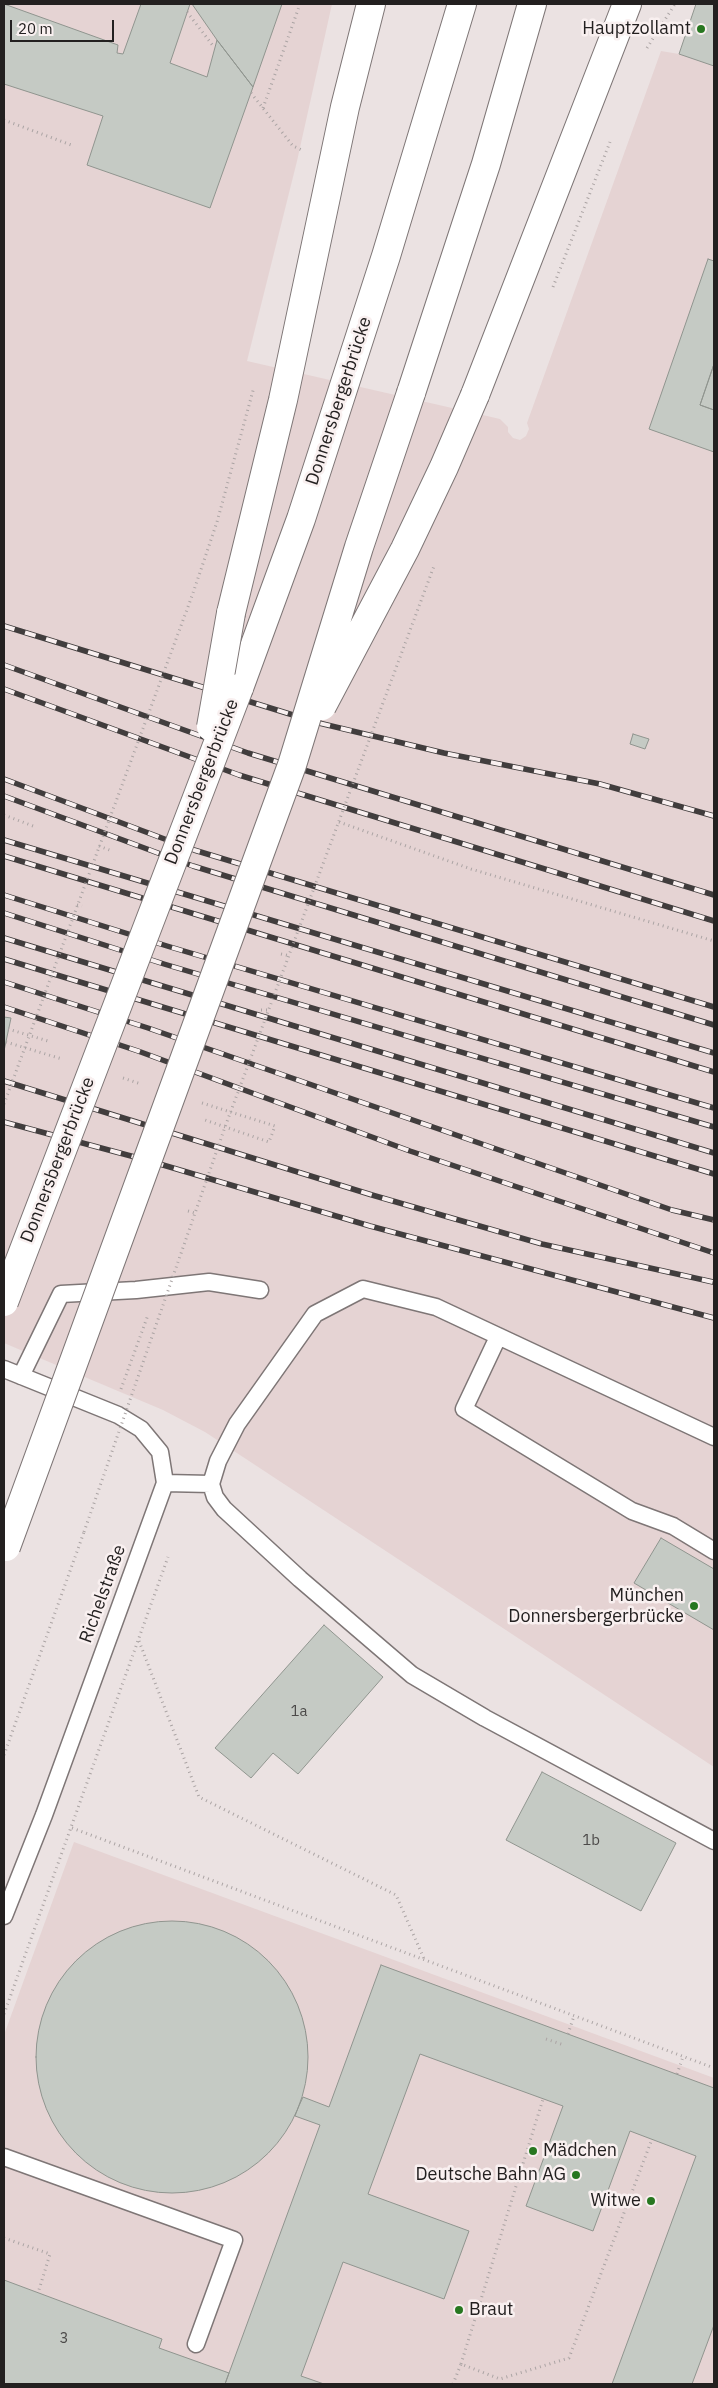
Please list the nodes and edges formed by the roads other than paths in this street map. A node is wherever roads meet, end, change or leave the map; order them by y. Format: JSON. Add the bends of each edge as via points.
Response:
{"nodes":[{"id":1,"x":371,"y":4,"type":"edge"},
{"id":2,"x":462,"y":4,"type":"edge"},
{"id":3,"x":532,"y":4,"type":"edge"},
{"id":4,"x":627,"y":4,"type":"edge"},
{"id":5,"x":292,"y":765,"type":"junction"},
{"id":6,"x":200,"y":785,"type":"junction"},
{"id":7,"x":260,"y":1290,"type":"dead end"},
{"id":8,"x":4,"y":1302,"type":"edge"},
{"id":9,"x":498,"y":1337,"type":"junction"},
{"id":10,"x":4,"y":1369,"type":"edge"},
{"id":11,"x":21,"y":1376,"type":"junction"},
{"id":12,"x":714,"y":1437,"type":"edge"},
{"id":13,"x":165,"y":1483,"type":"junction"},
{"id":14,"x":211,"y":1484,"type":"junction"},
{"id":15,"x":714,"y":1551,"type":"edge"},
{"id":16,"x":4,"y":1552,"type":"edge"},
{"id":17,"x":714,"y":1841,"type":"edge"},
{"id":18,"x":4,"y":1916,"type":"edge"},
{"id":19,"x":4,"y":2157,"type":"edge"},
{"id":20,"x":196,"y":2344,"type":"dead end"}],
"edges":[{"from":1,"to":6,"type":"highway","bridge":true,"via":[[283,400],[231,613]]},
{"from":2,"to":6,"type":"highway","name":"Donnersbergerbrücke","bridge":true,"via":[[386,256],[301,519]]},
{"from":3,"to":5,"type":"highway","bridge":true,"via":[[486,164],[359,547]]},
{"from":4,"to":5,"type":"highway","bridge":true,"via":[[444,467],[405,550]]},
{"from":5,"to":16,"type":"highway","bridge":true},
{"from":6,"to":8,"type":"highway","name":"Donnersbergerbrücke","bridge":true},
{"from":7,"to":11,"type":"lane","via":[[209,1282],[61,1294]]},
{"from":9,"to":12,"type":"lane"},
{"from":9,"to":14,"type":"lane","via":[[436,1307],[363,1289],[315,1314],[237,1424],[218,1461]]},
{"from":9,"to":15,"type":"lane","via":[[464,1409],[632,1511],[673,1526]]},
{"from":10,"to":11,"type":"lane","name":"Richelstraße"},
{"from":11,"to":13,"type":"lane","name":"Richelstraße","via":[[118,1415],[141,1429],[160,1452]]},
{"from":13,"to":14,"type":"lane"},
{"from":13,"to":18,"type":"lane","name":"Richelstraße"},
{"from":14,"to":17,"type":"lane","via":[[224,1509],[412,1675]]},
{"from":19,"to":20,"type":"lane","via":[[234,2240]]}]}
